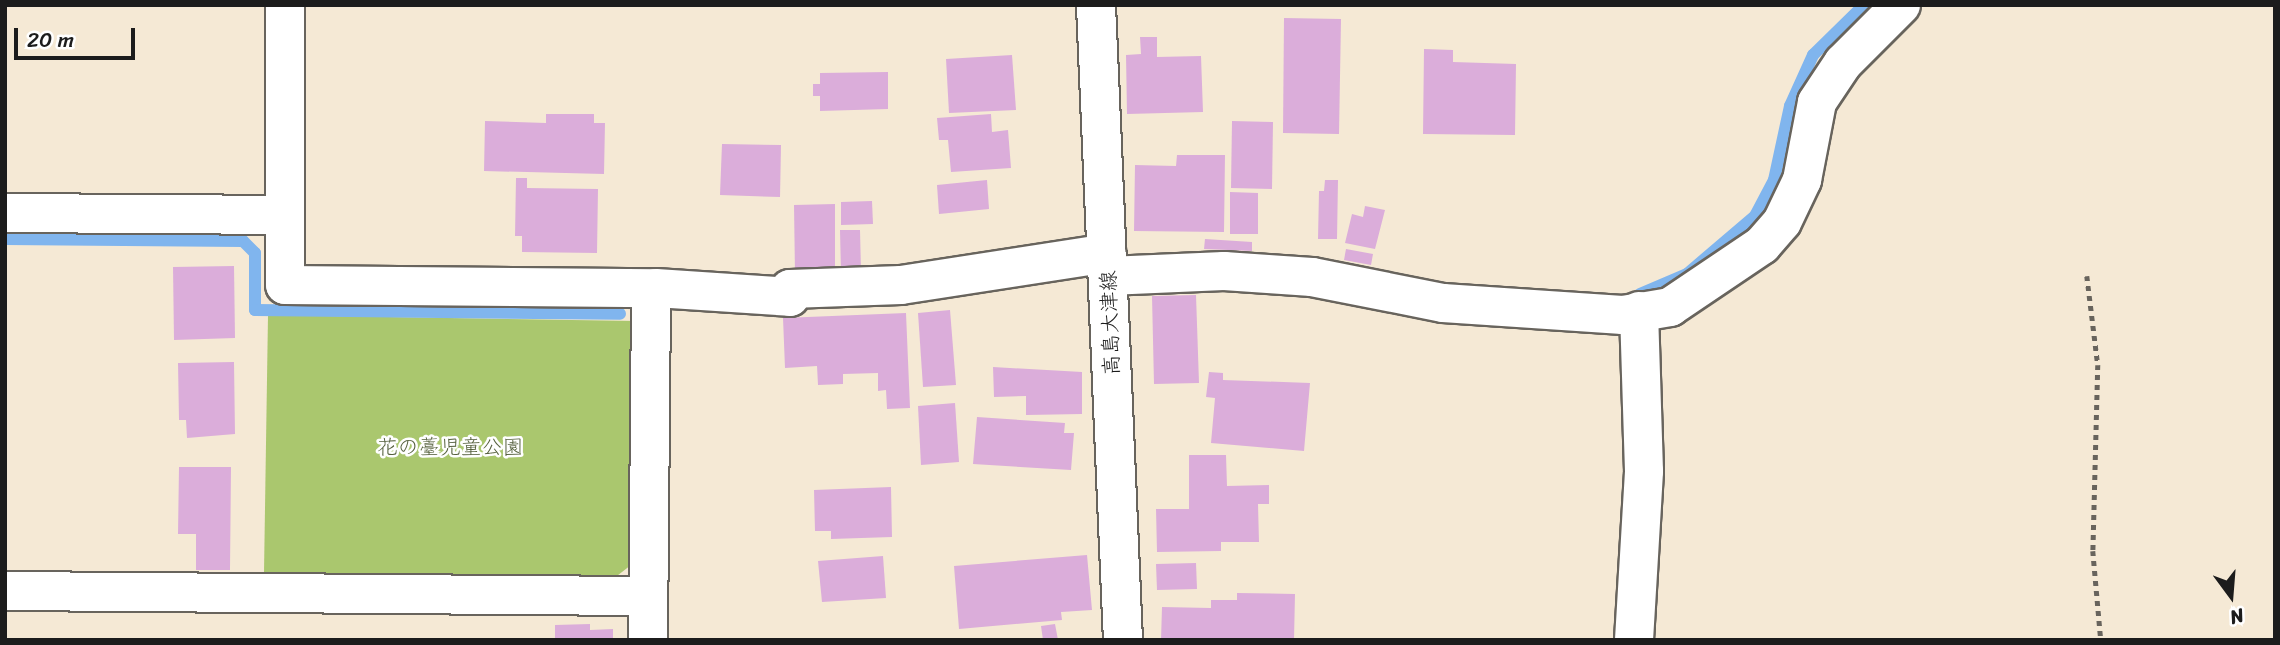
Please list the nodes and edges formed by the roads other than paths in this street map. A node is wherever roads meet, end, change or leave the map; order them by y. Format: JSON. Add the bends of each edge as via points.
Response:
{"nodes":[{"id":1,"x":285,"y":5,"type":"edge"},
{"id":2,"x":1096,"y":5,"type":"edge"},
{"id":3,"x":1901,"y":5,"type":"edge"},
{"id":4,"x":5,"y":213,"type":"edge"},
{"id":5,"x":283,"y":215,"type":"junction"},
{"id":6,"x":1108,"y":265,"type":"junction"},
{"id":7,"x":651,"y":291,"type":"junction"},
{"id":8,"x":1639,"y":312,"type":"junction"},
{"id":9,"x":5,"y":591,"type":"edge"},
{"id":10,"x":648,"y":596,"type":"junction"},
{"id":11,"x":648,"y":640,"type":"edge"},
{"id":12,"x":1123,"y":640,"type":"edge"},
{"id":13,"x":1634,"y":640,"type":"edge"}],
"edges":[{"from":1,"to":5,"type":"street"},
{"from":2,"to":6,"type":"street","name":"高島大津線"},
{"from":3,"to":8,"type":"street","via":[[1843,62],[1817,102],[1802,180],[1782,222],[1762,245],[1719,277],[1670,307]]},
{"from":4,"to":5,"type":"street"},
{"from":5,"to":7,"type":"street","via":[[285,285]]},
{"from":6,"to":7,"type":"street","via":[[901,285],[790,289],[790,297]]},
{"from":6,"to":8,"type":"street","via":[[1312,277],[1443,303],[1623,315]]},
{"from":6,"to":12,"type":"street","name":"高島大津線"},
{"from":7,"to":10,"type":"street"},
{"from":8,"to":13,"type":"street","via":[[1644,471]]},
{"from":9,"to":10,"type":"street"},
{"from":10,"to":11,"type":"street"}]}
